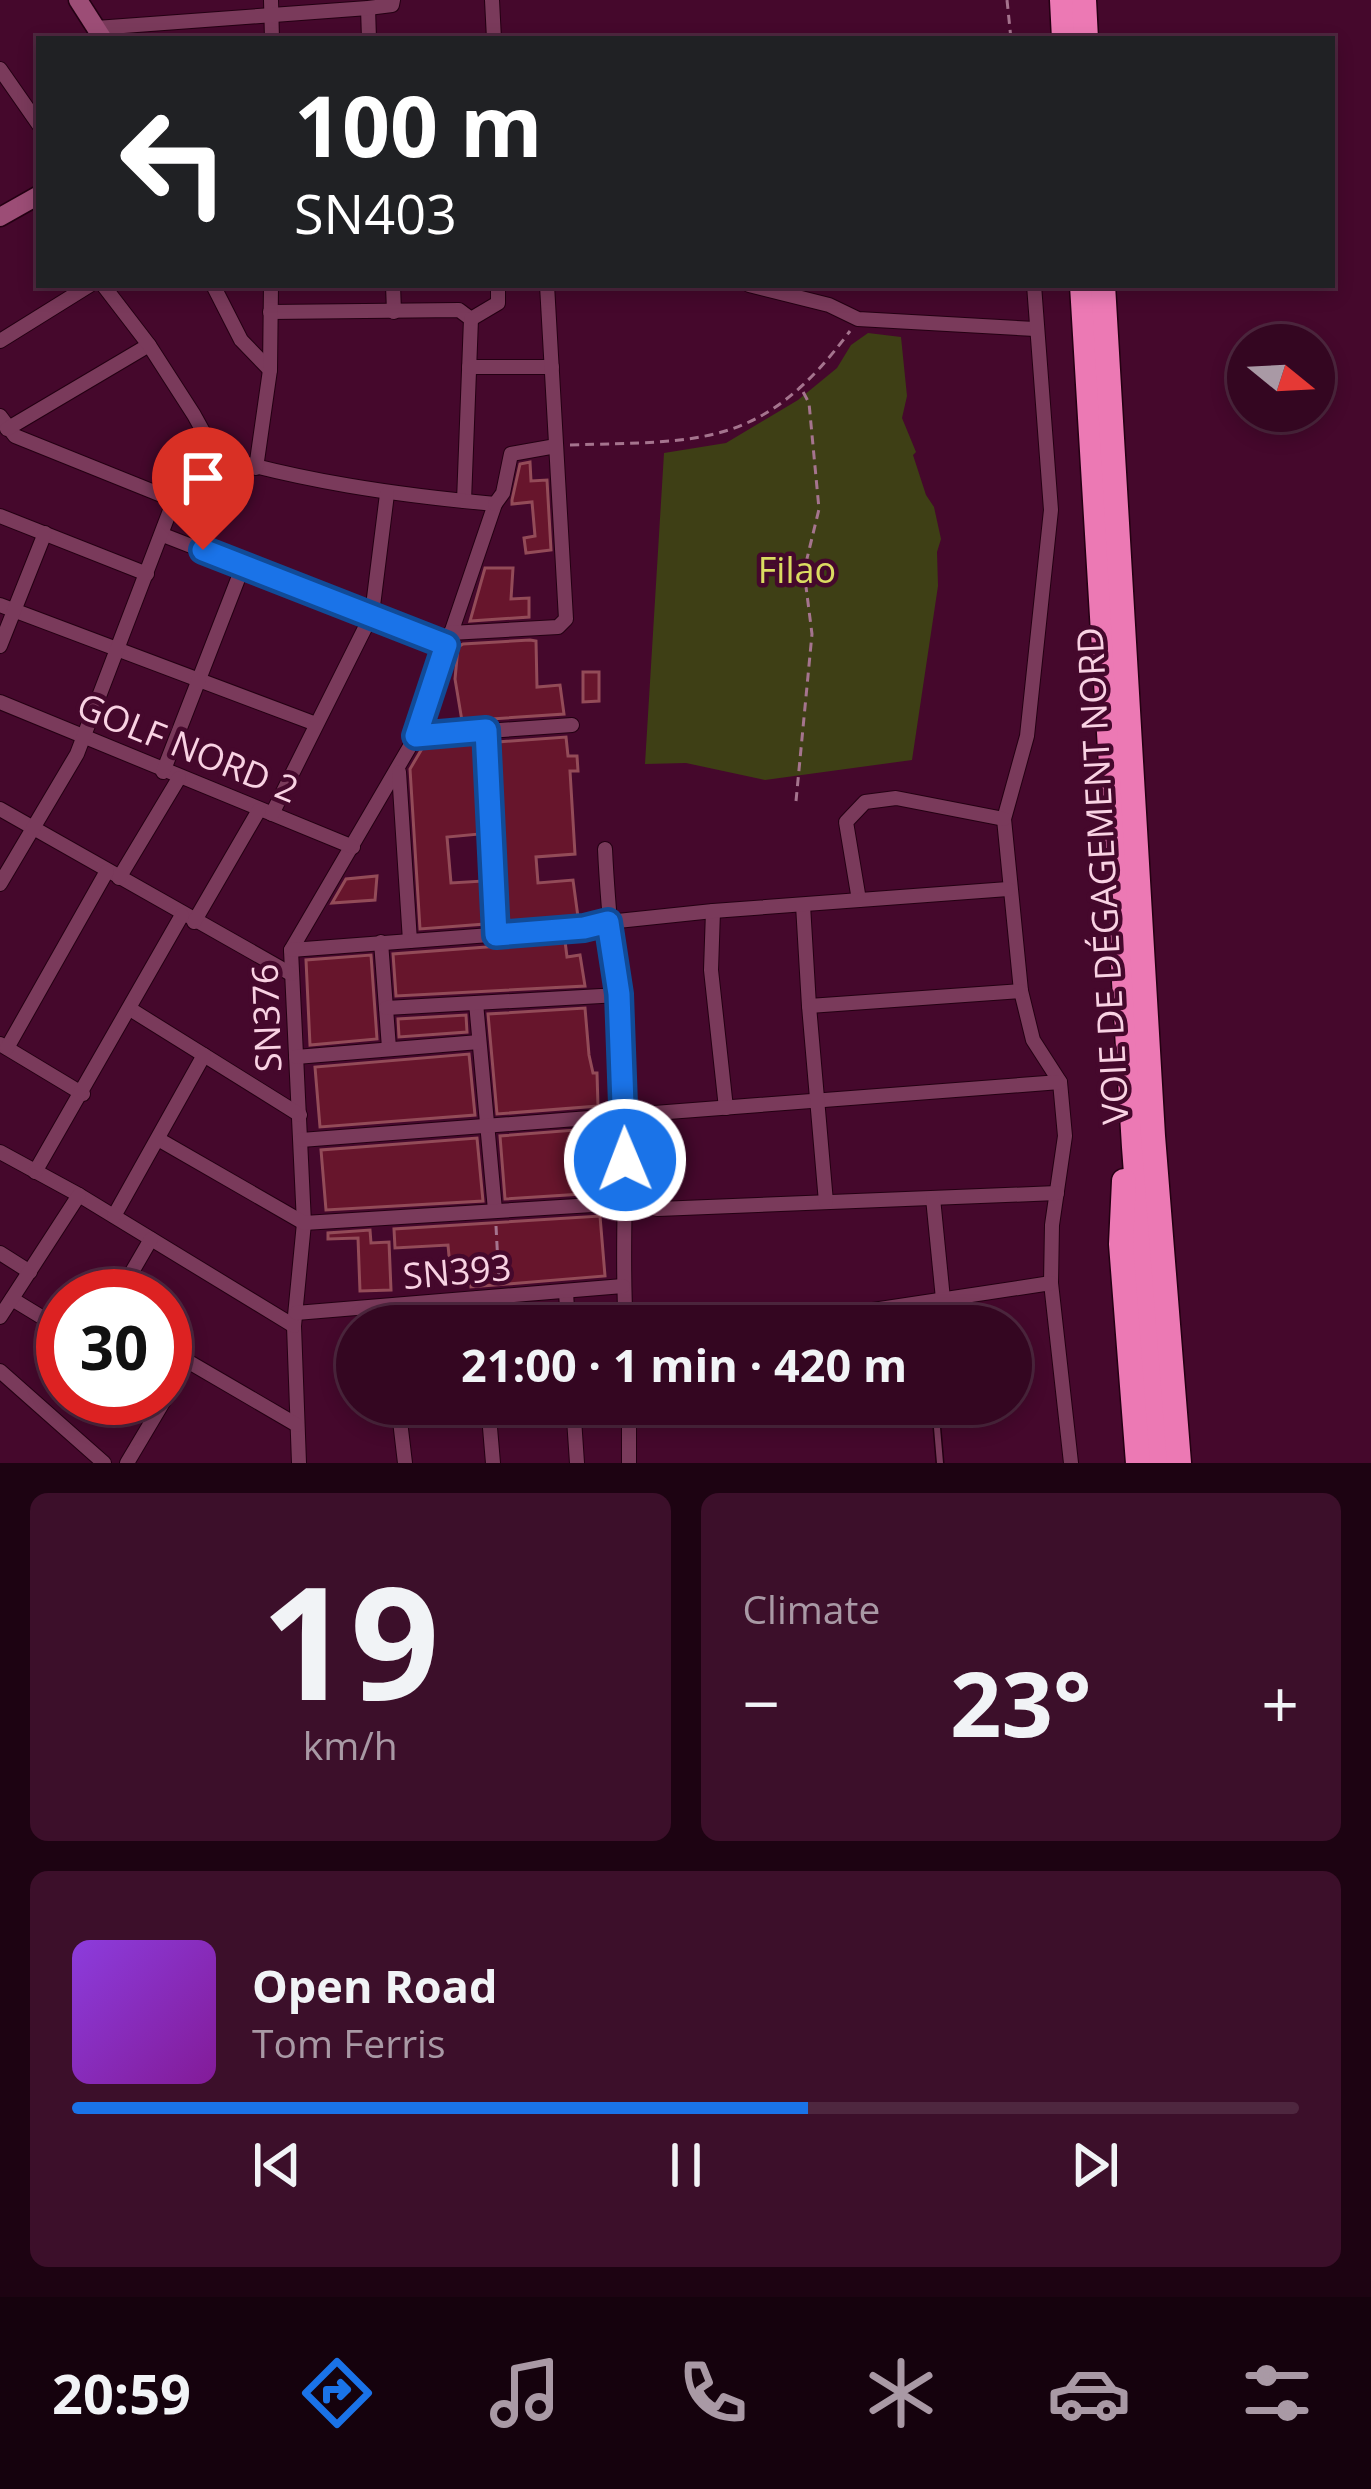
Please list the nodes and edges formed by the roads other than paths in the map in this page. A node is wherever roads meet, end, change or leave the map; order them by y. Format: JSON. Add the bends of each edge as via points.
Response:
{"nodes":[{"id":1,"x":78,"y":0,"type":"edge"},
{"id":2,"x":184,"y":0,"type":"edge"},
{"id":3,"x":393,"y":0,"type":"edge"},
{"id":4,"x":492,"y":0,"type":"edge"},
{"id":5,"x":1062,"y":0,"type":"edge"},
{"id":6,"x":1084,"y":0,"type":"edge"},
{"id":7,"x":271,"y":6,"type":"edge"},
{"id":8,"x":368,"y":8,"type":"junction"},
{"id":9,"x":185,"y":20,"type":"junction"},
{"id":10,"x":99,"y":33,"type":"edge"},
{"id":11,"x":272,"y":36,"type":"edge"},
{"id":12,"x":369,"y":36,"type":"edge"},
{"id":13,"x":494,"y":36,"type":"edge"},
{"id":14,"x":1064,"y":36,"type":"edge"},
{"id":15,"x":1086,"y":36,"type":"edge"},
{"id":16,"x":0,"y":69,"type":"edge"},
{"id":17,"x":36,"y":121,"type":"edge"},
{"id":18,"x":36,"y":197,"type":"edge"},
{"id":19,"x":0,"y":217,"type":"edge"},
{"id":20,"x":85,"y":288,"type":"edge"},
{"id":21,"x":105,"y":288,"type":"edge"},
{"id":22,"x":215,"y":288,"type":"edge"},
{"id":23,"x":271,"y":288,"type":"edge"},
{"id":24,"x":393,"y":288,"type":"edge"},
{"id":25,"x":498,"y":288,"type":"edge"},
{"id":26,"x":548,"y":288,"type":"edge"},
{"id":27,"x":761,"y":288,"type":"edge"},
{"id":28,"x":1034,"y":288,"type":"edge"},
{"id":29,"x":1082,"y":288,"type":"edge"},
{"id":30,"x":1103,"y":288,"type":"edge"},
{"id":31,"x":394,"y":311,"type":"junction"},
{"id":32,"x":270,"y":312,"type":"junction"},
{"id":33,"x":471,"y":319,"type":"junction"},
{"id":34,"x":1035,"y":328,"type":"junction"},
{"id":35,"x":0,"y":341,"type":"edge"},
{"id":36,"x":149,"y":345,"type":"junction"},
{"id":37,"x":470,"y":367,"type":"junction"},
{"id":38,"x":552,"y":367,"type":"junction"},
{"id":39,"x":270,"y":370,"type":"junction"},
{"id":40,"x":4,"y":423,"type":"edge"},
{"id":41,"x":556,"y":446,"type":"junction"},
{"id":42,"x":205,"y":452,"type":"junction"},
{"id":43,"x":256,"y":468,"type":"junction"},
{"id":44,"x":387,"y":494,"type":"junction"},
{"id":45,"x":174,"y":500,"type":"junction"},
{"id":46,"x":464,"y":502,"type":"junction"},
{"id":47,"x":495,"y":504,"type":"junction"},
{"id":48,"x":0,"y":516,"type":"edge"},
{"id":49,"x":46,"y":533,"type":"junction"},
{"id":50,"x":163,"y":535,"type":"junction"},
{"id":51,"x":243,"y":566,"type":"junction"},
{"id":52,"x":147,"y":574,"type":"junction"},
{"id":53,"x":7,"y":608,"type":"edge"},
{"id":54,"x":372,"y":614,"type":"junction"},
{"id":55,"x":448,"y":639,"type":"junction"},
{"id":56,"x":0,"y":646,"type":"edge"},
{"id":57,"x":117,"y":649,"type":"junction"},
{"id":58,"x":198,"y":680,"type":"junction"},
{"id":59,"x":0,"y":702,"type":"edge"},
{"id":60,"x":316,"y":724,"type":"junction"},
{"id":61,"x":572,"y":725,"type":"dead end"},
{"id":62,"x":486,"y":730,"type":"junction"},
{"id":63,"x":84,"y":735,"type":"junction"},
{"id":64,"x":416,"y":736,"type":"junction"},
{"id":65,"x":399,"y":770,"type":"junction"},
{"id":66,"x":163,"y":772,"type":"junction"},
{"id":67,"x":179,"y":778,"type":"junction"},
{"id":68,"x":0,"y":809,"type":"edge"},
{"id":69,"x":266,"y":812,"type":"junction"},
{"id":70,"x":1004,"y":819,"type":"junction"},
{"id":71,"x":33,"y":828,"type":"junction"},
{"id":72,"x":353,"y":847,"type":"junction"},
{"id":73,"x":605,"y":849,"type":"dead end"},
{"id":74,"x":113,"y":875,"type":"junction"},
{"id":75,"x":1,"y":879,"type":"edge"},
{"id":76,"x":1008,"y":889,"type":"junction"},
{"id":77,"x":859,"y":900,"type":"junction"},
{"id":78,"x":802,"y":904,"type":"junction"},
{"id":79,"x":713,"y":911,"type":"junction"},
{"id":80,"x":188,"y":918,"type":"junction"},
{"id":81,"x":608,"y":922,"type":"junction"},
{"id":82,"x":496,"y":935,"type":"junction"},
{"id":83,"x":410,"y":941,"type":"junction"},
{"id":84,"x":381,"y":942,"type":"junction"},
{"id":85,"x":291,"y":950,"type":"junction"},
{"id":86,"x":291,"y":974,"type":"junction"},
{"id":87,"x":1021,"y":991,"type":"junction"},
{"id":88,"x":619,"y":994,"type":"junction"},
{"id":89,"x":476,"y":1003,"type":"junction"},
{"id":90,"x":809,"y":1006,"type":"junction"},
{"id":91,"x":386,"y":1008,"type":"junction"},
{"id":92,"x":130,"y":1010,"type":"junction"},
{"id":93,"x":479,"y":1042,"type":"junction"},
{"id":94,"x":3,"y":1046,"type":"edge"},
{"id":95,"x":389,"y":1048,"type":"junction"},
{"id":96,"x":204,"y":1055,"type":"junction"},
{"id":97,"x":296,"y":1057,"type":"junction"},
{"id":98,"x":1060,"y":1082,"type":"junction"},
{"id":99,"x":83,"y":1094,"type":"junction"},
{"id":100,"x":819,"y":1099,"type":"junction"},
{"id":101,"x":726,"y":1108,"type":"junction"},
{"id":102,"x":300,"y":1115,"type":"junction"},
{"id":103,"x":625,"y":1118,"type":"junction"},
{"id":104,"x":487,"y":1129,"type":"junction"},
{"id":105,"x":1133,"y":1131,"type":"junction"},
{"id":106,"x":158,"y":1139,"type":"junction"},
{"id":107,"x":302,"y":1140,"type":"junction"},
{"id":108,"x":0,"y":1152,"type":"edge"},
{"id":109,"x":35,"y":1172,"type":"junction"},
{"id":110,"x":1057,"y":1192,"type":"junction"},
{"id":111,"x":80,"y":1195,"type":"junction"},
{"id":112,"x":933,"y":1198,"type":"junction"},
{"id":113,"x":826,"y":1202,"type":"junction"},
{"id":114,"x":625,"y":1203,"type":"junction"},
{"id":115,"x":495,"y":1210,"type":"junction"},
{"id":116,"x":114,"y":1216,"type":"junction"},
{"id":117,"x":304,"y":1223,"type":"junction"},
{"id":118,"x":151,"y":1238,"type":"junction"},
{"id":119,"x":0,"y":1253,"type":"edge"},
{"id":120,"x":133,"y":1269,"type":"edge"},
{"id":121,"x":30,"y":1272,"type":"junction"},
{"id":122,"x":1051,"y":1283,"type":"junction"},
{"id":123,"x":623,"y":1286,"type":"junction"},
{"id":124,"x":566,"y":1292,"type":"junction"},
{"id":125,"x":478,"y":1298,"type":"junction"},
{"id":126,"x":12,"y":1299,"type":"junction"},
{"id":127,"x":944,"y":1299,"type":"junction"},
{"id":128,"x":912,"y":1304,"type":"joint"},
{"id":129,"x":408,"y":1305,"type":"edge"},
{"id":130,"x":479,"y":1305,"type":"edge"},
{"id":131,"x":567,"y":1305,"type":"edge"},
{"id":132,"x":624,"y":1305,"type":"edge"},
{"id":133,"x":905,"y":1305,"type":"edge"},
{"id":134,"x":36,"y":1314,"type":"edge"},
{"id":135,"x":336,"y":1314,"type":"edge"},
{"id":136,"x":0,"y":1317,"type":"edge"},
{"id":137,"x":295,"y":1320,"type":"junction"},
{"id":138,"x":192,"y":1365,"type":"edge"},
{"id":139,"x":0,"y":1371,"type":"edge"},
{"id":140,"x":148,"y":1425,"type":"edge"},
{"id":141,"x":297,"y":1425,"type":"junction"},
{"id":142,"x":400,"y":1425,"type":"edge"},
{"id":143,"x":490,"y":1425,"type":"edge"},
{"id":144,"x":574,"y":1425,"type":"edge"},
{"id":145,"x":628,"y":1425,"type":"edge"},
{"id":146,"x":937,"y":1425,"type":"edge"},
{"id":147,"x":104,"y":1463,"type":"edge"},
{"id":148,"x":127,"y":1463,"type":"edge"},
{"id":149,"x":299,"y":1463,"type":"edge"},
{"id":150,"x":404,"y":1463,"type":"edge"},
{"id":151,"x":494,"y":1463,"type":"edge"},
{"id":152,"x":577,"y":1463,"type":"edge"},
{"id":153,"x":629,"y":1463,"type":"edge"},
{"id":154,"x":940,"y":1463,"type":"edge"},
{"id":155,"x":1071,"y":1463,"type":"edge"},
{"id":156,"x":1138,"y":1463,"type":"edge"},
{"id":157,"x":1158,"y":1463,"type":"edge"},
{"id":158,"x":1179,"y":1463,"type":"edge"}],
"edges":[{"from":1,"to":10,"type":"street"},
{"from":2,"to":9,"type":"street"},
{"from":3,"to":8,"type":"street"},
{"from":4,"to":13,"type":"street"},
{"from":5,"to":14,"type":"highway"},
{"from":6,"to":15,"type":"highway"},
{"from":7,"to":8,"type":"street"},
{"from":7,"to":9,"type":"street"},
{"from":7,"to":11,"type":"street"},
{"from":8,"to":12,"type":"street"},
{"from":9,"to":10,"type":"street"},
{"from":16,"to":17,"type":"street"},
{"from":18,"to":19,"type":"street"},
{"from":20,"to":35,"type":"street"},
{"from":21,"to":36,"type":"street"},
{"from":22,"to":39,"type":"street","via":[[241,340]]},
{"from":23,"to":32,"type":"street"},
{"from":24,"to":31,"type":"street"},
{"from":25,"to":33,"type":"street","via":[[498,303]]},
{"from":26,"to":38,"type":"street"},
{"from":27,"to":34,"type":"street","via":[[858,319]]},
{"from":28,"to":34,"type":"street"},
{"from":29,"to":105,"type":"highway","name":"VOIE DE DÉGAGEMENT NORD"},
{"from":30,"to":158,"type":"highway","name":"VOIE DE DÉGAGEMENT NORD"},
{"from":31,"to":32,"type":"street"},
{"from":31,"to":33,"type":"street","via":[[459,310]]},
{"from":32,"to":39,"type":"street"},
{"from":33,"to":37,"type":"street"},
{"from":34,"to":70,"type":"street","via":[[1051,510],[1027,736]]},
{"from":36,"to":40,"type":"street"},
{"from":36,"to":42,"type":"street","via":[[202,430]]},
{"from":37,"to":38,"type":"street"},
{"from":37,"to":46,"type":"street"},
{"from":38,"to":41,"type":"street"},
{"from":39,"to":43,"type":"street"},
{"from":40,"to":45,"type":"street","via":[[15,436]]},
{"from":41,"to":47,"type":"street","name":"SN376","via":[[512,454]]},
{"from":41,"to":55,"type":"street","via":[[564,624]]},
{"from":42,"to":43,"type":"street"},
{"from":42,"to":45,"type":"street"},
{"from":43,"to":44,"type":"street"},
{"from":44,"to":46,"type":"street"},
{"from":44,"to":54,"type":"street"},
{"from":45,"to":50,"type":"street"},
{"from":46,"to":47,"type":"street"},
{"from":47,"to":55,"type":"street","name":"SN376"},
{"from":48,"to":49,"type":"street"},
{"from":49,"to":52,"type":"street"},
{"from":49,"to":53,"type":"street"},
{"from":50,"to":51,"type":"street"},
{"from":50,"to":52,"type":"street"},
{"from":51,"to":54,"type":"street"},
{"from":51,"to":58,"type":"street"},
{"from":52,"to":57,"type":"street"},
{"from":53,"to":56,"type":"street"},
{"from":53,"to":57,"type":"street"},
{"from":54,"to":55,"type":"street"},
{"from":54,"to":60,"type":"street"},
{"from":55,"to":64,"type":"street","name":"SN376"},
{"from":57,"to":58,"type":"street"},
{"from":57,"to":63,"type":"street"},
{"from":58,"to":60,"type":"street"},
{"from":58,"to":66,"type":"street"},
{"from":59,"to":63,"type":"street","name":"GOLF NORD 2"},
{"from":60,"to":69,"type":"street"},
{"from":61,"to":62,"type":"street"},
{"from":62,"to":64,"type":"street"},
{"from":62,"to":82,"type":"street"},
{"from":63,"to":66,"type":"street","name":"GOLF NORD 2"},
{"from":63,"to":71,"type":"street"},
{"from":64,"to":65,"type":"street","name":"SN376"},
{"from":65,"to":72,"type":"street","name":"SN376"},
{"from":65,"to":83,"type":"street"},
{"from":66,"to":67,"type":"street","name":"GOLF NORD 2"},
{"from":67,"to":69,"type":"street","name":"GOLF NORD 2"},
{"from":67,"to":74,"type":"street"},
{"from":68,"to":71,"type":"street"},
{"from":69,"to":72,"type":"street","name":"GOLF NORD 2"},
{"from":69,"to":80,"type":"street"},
{"from":70,"to":76,"type":"street"},
{"from":70,"to":77,"type":"street","via":[[896,798],[865,802],[847,822]]},
{"from":71,"to":74,"type":"street"},
{"from":71,"to":75,"type":"street"},
{"from":72,"to":85,"type":"street","name":"SN376"},
{"from":73,"to":81,"type":"street"},
{"from":74,"to":80,"type":"street"},
{"from":74,"to":94,"type":"street"},
{"from":76,"to":77,"type":"street"},
{"from":76,"to":87,"type":"street"},
{"from":77,"to":78,"type":"street"},
{"from":78,"to":79,"type":"street"},
{"from":78,"to":90,"type":"street"},
{"from":79,"to":81,"type":"street"},
{"from":79,"to":101,"type":"street"},
{"from":80,"to":86,"type":"street"},
{"from":80,"to":92,"type":"street"},
{"from":81,"to":82,"type":"street"},
{"from":81,"to":88,"type":"street"},
{"from":82,"to":83,"type":"street"},
{"from":83,"to":84,"type":"street"},
{"from":84,"to":85,"type":"street"},
{"from":84,"to":91,"type":"street"},
{"from":85,"to":86,"type":"street","name":"SN376"},
{"from":86,"to":97,"type":"street","name":"SN376"},
{"from":87,"to":90,"type":"street"},
{"from":87,"to":98,"type":"street","via":[[1033,1040]]},
{"from":88,"to":89,"type":"street"},
{"from":88,"to":103,"type":"street"},
{"from":89,"to":91,"type":"street"},
{"from":89,"to":93,"type":"street"},
{"from":90,"to":100,"type":"street"},
{"from":91,"to":95,"type":"street"},
{"from":92,"to":96,"type":"street"},
{"from":92,"to":99,"type":"street"},
{"from":93,"to":95,"type":"street"},
{"from":93,"to":104,"type":"street"},
{"from":94,"to":99,"type":"street"},
{"from":95,"to":97,"type":"street"},
{"from":96,"to":102,"type":"street"},
{"from":96,"to":106,"type":"street"},
{"from":97,"to":102,"type":"street","name":"SN376"},
{"from":98,"to":100,"type":"street"},
{"from":98,"to":110,"type":"street","via":[[1065,1136]]},
{"from":99,"to":109,"type":"street"},
{"from":100,"to":101,"type":"street"},
{"from":100,"to":113,"type":"street"},
{"from":101,"to":103,"type":"street"},
{"from":102,"to":107,"type":"street","name":"SN376"},
{"from":103,"to":104,"type":"street"},
{"from":103,"to":114,"type":"street"},
{"from":104,"to":107,"type":"street"},
{"from":104,"to":115,"type":"street"},
{"from":105,"to":156,"type":"highway","via":[[1121,1244]]},
{"from":105,"to":157,"type":"highway","name":"VOIE DE DÉGAGEMENT NORD"},
{"from":106,"to":116,"type":"street"},
{"from":106,"to":117,"type":"street"},
{"from":107,"to":117,"type":"street","name":"SN376"},
{"from":108,"to":109,"type":"street"},
{"from":109,"to":111,"type":"street"},
{"from":110,"to":112,"type":"street"},
{"from":110,"to":122,"type":"street"},
{"from":111,"to":116,"type":"street"},
{"from":111,"to":121,"type":"street"},
{"from":112,"to":113,"type":"street"},
{"from":112,"to":127,"type":"street"},
{"from":113,"to":114,"type":"street","via":[[658,1209]]},
{"from":114,"to":115,"type":"street"},
{"from":114,"to":123,"type":"street"},
{"from":115,"to":117,"type":"street"},
{"from":116,"to":118,"type":"street"},
{"from":117,"to":137,"type":"street","name":"SN376"},
{"from":118,"to":120,"type":"street"},
{"from":118,"to":137,"type":"street"},
{"from":119,"to":121,"type":"street"},
{"from":121,"to":126,"type":"street"},
{"from":122,"to":127,"type":"street"},
{"from":122,"to":155,"type":"street"},
{"from":123,"to":124,"type":"street","name":"SN393"},
{"from":123,"to":132,"type":"street"},
{"from":124,"to":125,"type":"street","name":"SN393"},
{"from":124,"to":131,"type":"street"},
{"from":125,"to":129,"type":"street","name":"SN393"},
{"from":125,"to":130,"type":"street"},
{"from":126,"to":134,"type":"street"},
{"from":126,"to":136,"type":"street"},
{"from":127,"to":128,"type":"street"},
{"from":128,"to":133,"type":"street"},
{"from":135,"to":137,"type":"street","name":"SN393"},
{"from":137,"to":141,"type":"street","name":"SN376"},
{"from":138,"to":141,"type":"street"},
{"from":139,"to":147,"type":"street"},
{"from":140,"to":148,"type":"street"},
{"from":141,"to":149,"type":"street","name":"SN376"},
{"from":142,"to":150,"type":"street"},
{"from":143,"to":151,"type":"street"},
{"from":144,"to":152,"type":"street"},
{"from":145,"to":153,"type":"street"},
{"from":146,"to":154,"type":"lane"}]}
